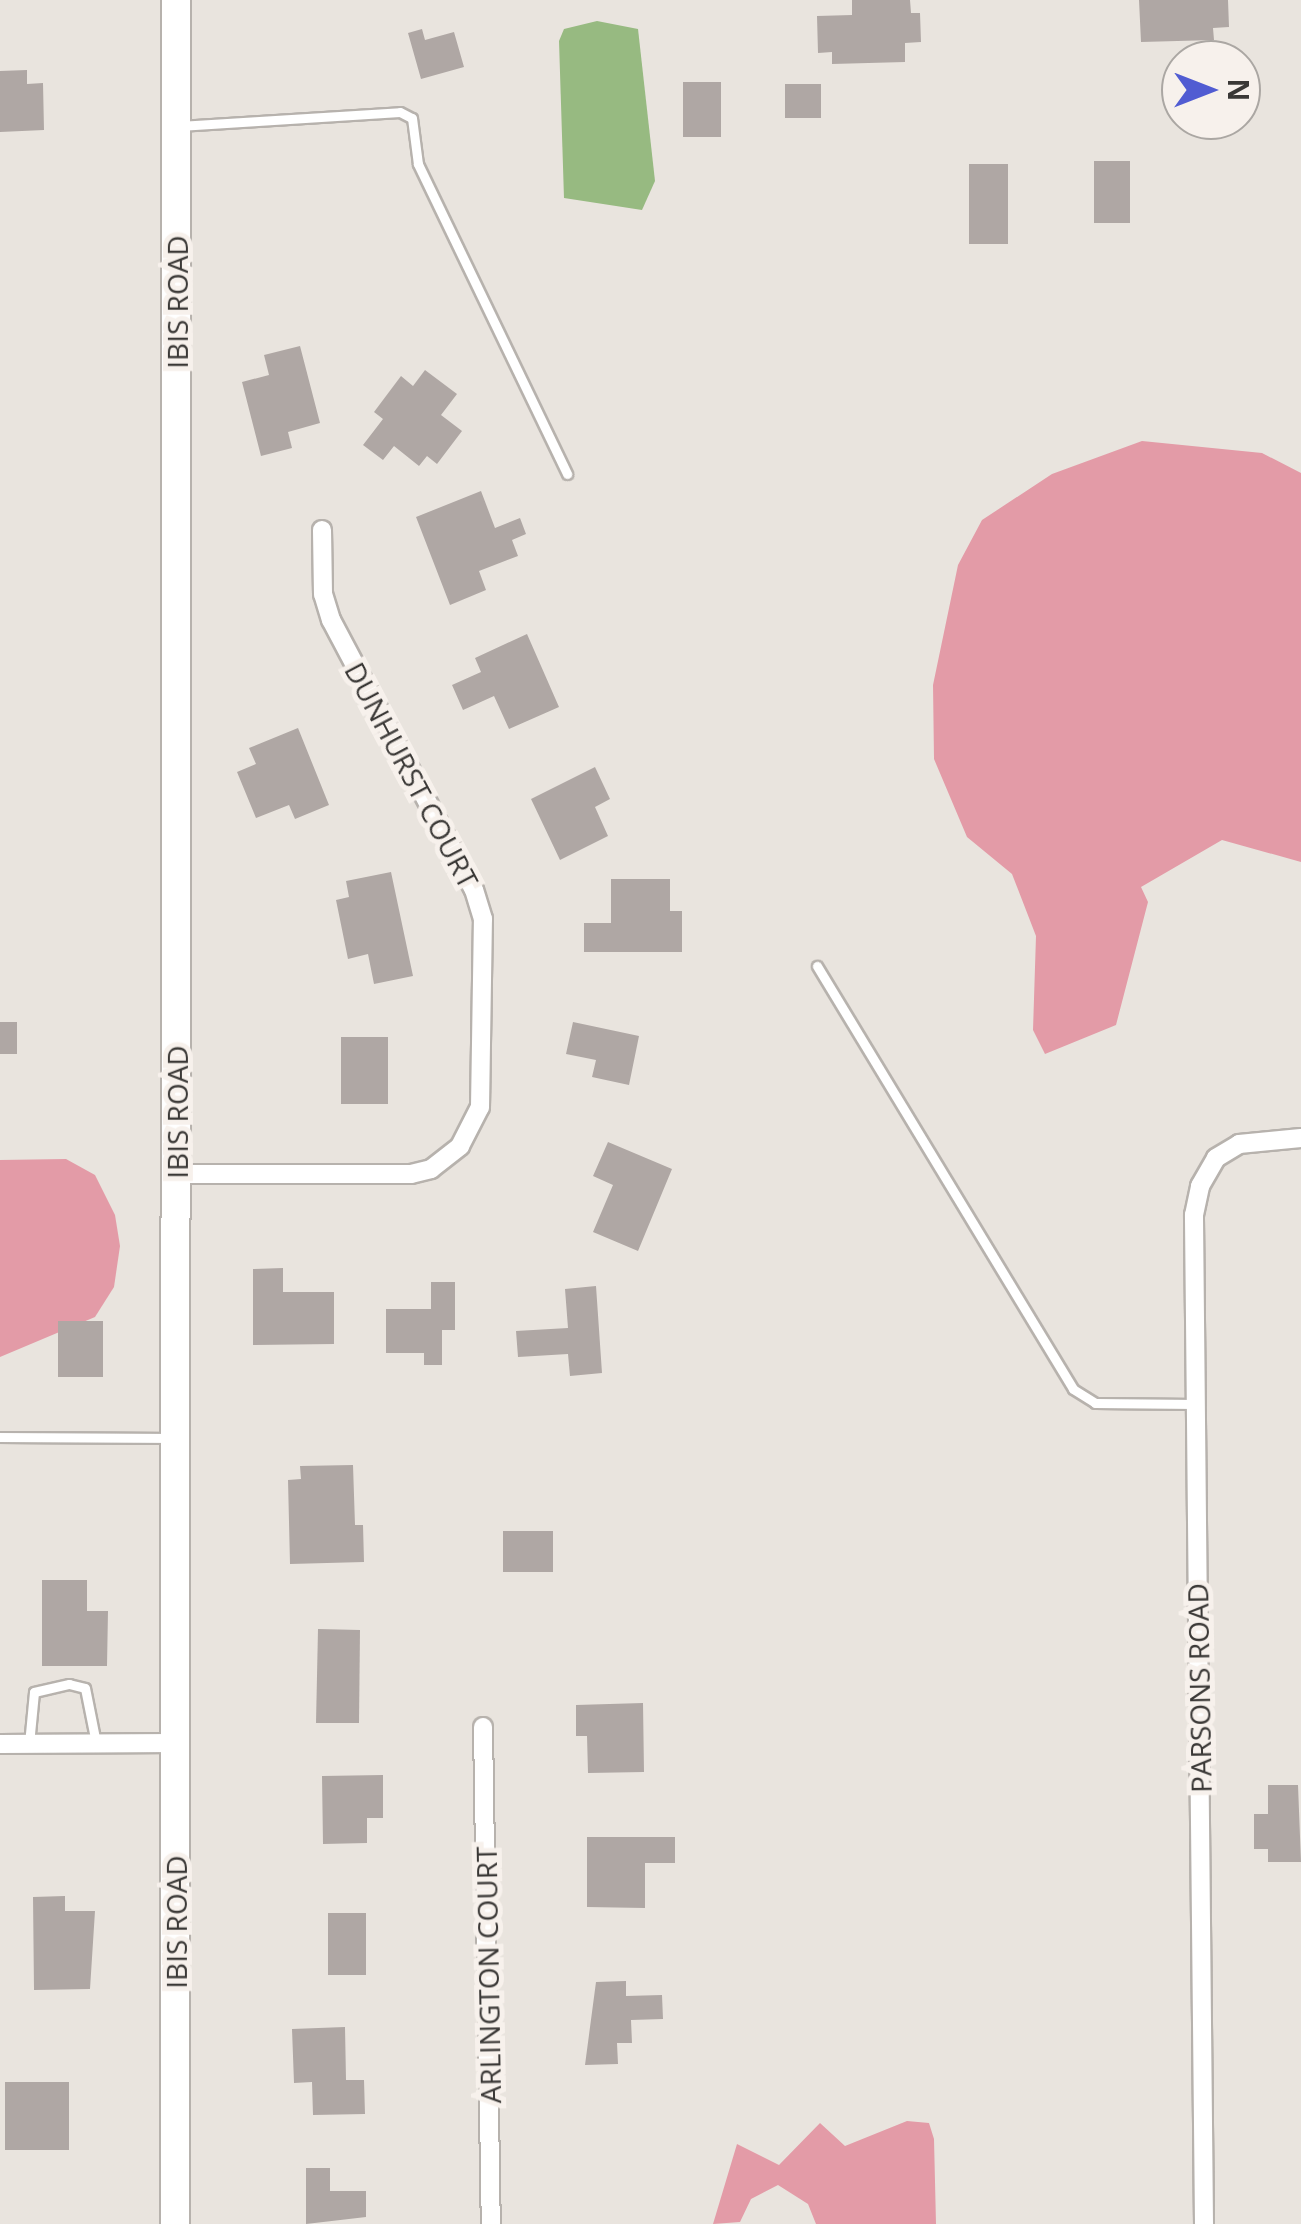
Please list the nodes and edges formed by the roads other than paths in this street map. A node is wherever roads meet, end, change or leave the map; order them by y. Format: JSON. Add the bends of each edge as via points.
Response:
{"nodes":[{"id":1,"x":176,"y":0,"type":"edge"},
{"id":2,"x":176,"y":126,"type":"junction"},
{"id":3,"x":567,"y":474,"type":"dead end"},
{"id":4,"x":322,"y":530,"type":"dead end"},
{"id":5,"x":816,"y":966,"type":"dead end"},
{"id":6,"x":1301,"y":1138,"type":"edge"},
{"id":7,"x":177,"y":1174,"type":"junction"},
{"id":8,"x":1196,"y":1404,"type":"junction"},
{"id":9,"x":0,"y":1437,"type":"edge"},
{"id":10,"x":176,"y":1438,"type":"junction"},
{"id":11,"x":483,"y":1726,"type":"dead end"},
{"id":12,"x":96,"y":1743,"type":"junction"},
{"id":13,"x":176,"y":1743,"type":"junction"},
{"id":14,"x":0,"y":1744,"type":"edge"},
{"id":15,"x":29,"y":1744,"type":"junction"},
{"id":16,"x":176,"y":2224,"type":"edge"},
{"id":17,"x":491,"y":2224,"type":"edge"},
{"id":18,"x":1204,"y":2224,"type":"edge"}],
"edges":[{"from":1,"to":2,"type":"street","name":"IBIS ROAD"},
{"from":2,"to":3,"type":"lane","via":[[384,112],[412,118],[418,164]]},
{"from":2,"to":7,"type":"street","name":"IBIS ROAD"},
{"from":4,"to":7,"type":"street","name":"DUNHURST COURT","via":[[323,594],[331,620],[483,918],[480,1108],[460,1146],[431,1169],[411,1174]]},
{"from":5,"to":8,"type":"lane","via":[[1073,1389],[1095,1403]]},
{"from":6,"to":8,"type":"street","name":"PARSONS ROAD","via":[[1239,1144],[1216,1158],[1200,1186],[1194,1215]]},
{"from":7,"to":10,"type":"street","name":"IBIS ROAD"},
{"from":8,"to":18,"type":"street","name":"PARSONS ROAD"},
{"from":9,"to":10,"type":"lane"},
{"from":10,"to":13,"type":"street","name":"IBIS ROAD"},
{"from":11,"to":17,"type":"street","name":"ARLINGTON COURT"},
{"from":12,"to":13,"type":"street"},
{"from":12,"to":15,"type":"street"},
{"from":12,"to":15,"type":"lane","via":[[85,1688],[69,1684],[34,1692]]},
{"from":13,"to":16,"type":"street","name":"IBIS ROAD"},
{"from":14,"to":15,"type":"street"}]}
